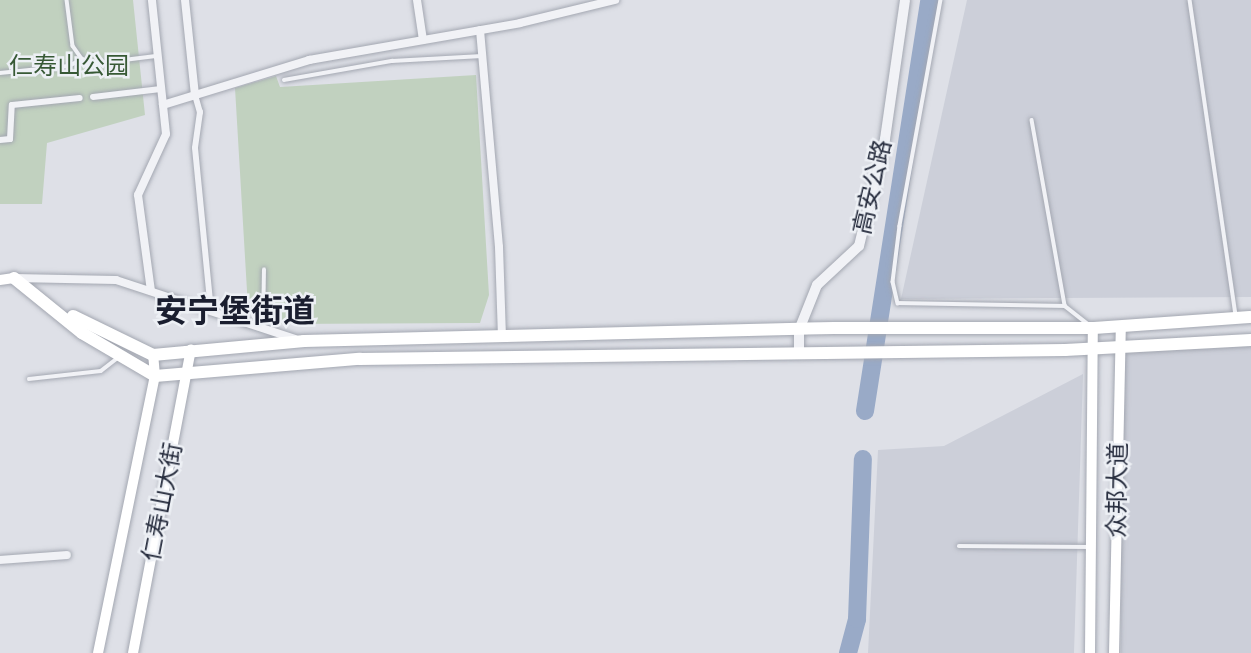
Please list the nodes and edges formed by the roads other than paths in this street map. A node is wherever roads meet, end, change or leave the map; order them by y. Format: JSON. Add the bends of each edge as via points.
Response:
{"nodes":[{"id":1,"x":67,"y":0,"type":"edge"},
{"id":2,"x":152,"y":0,"type":"edge"},
{"id":3,"x":185,"y":0,"type":"edge"},
{"id":4,"x":417,"y":0,"type":"edge"},
{"id":5,"x":615,"y":0,"type":"edge"},
{"id":6,"x":905,"y":0,"type":"edge"},
{"id":7,"x":941,"y":0,"type":"edge"},
{"id":8,"x":1190,"y":0,"type":"edge"},
{"id":9,"x":480,"y":30,"type":"junction"},
{"id":10,"x":423,"y":40,"type":"junction"},
{"id":11,"x":158,"y":56,"type":"junction"},
{"id":12,"x":482,"y":56,"type":"junction"},
{"id":13,"x":82,"y":58,"type":"junction"},
{"id":14,"x":0,"y":73,"type":"edge"},
{"id":15,"x":284,"y":80,"type":"dead end"},
{"id":16,"x":162,"y":89,"type":"junction"},
{"id":17,"x":195,"y":95,"type":"junction"},
{"id":18,"x":93,"y":96,"type":"dead end"},
{"id":19,"x":80,"y":98,"type":"dead end"},
{"id":20,"x":163,"y":105,"type":"junction"},
{"id":21,"x":1032,"y":120,"type":"dead end"},
{"id":22,"x":0,"y":140,"type":"edge"},
{"id":23,"x":264,"y":270,"type":"dead end"},
{"id":24,"x":14,"y":278,"type":"junction"},
{"id":25,"x":0,"y":280,"type":"edge"},
{"id":26,"x":151,"y":290,"type":"junction"},
{"id":27,"x":1065,"y":306,"type":"junction"},
{"id":28,"x":211,"y":311,"type":"junction"},
{"id":29,"x":1237,"y":317,"type":"junction"},
{"id":30,"x":1251,"y":317,"type":"edge"},
{"id":31,"x":1121,"y":327,"type":"junction"},
{"id":32,"x":263,"y":328,"type":"junction"},
{"id":33,"x":1093,"y":328,"type":"junction"},
{"id":34,"x":799,"y":330,"type":"junction"},
{"id":35,"x":502,"y":337,"type":"junction"},
{"id":36,"x":1251,"y":340,"type":"edge"},
{"id":37,"x":304,"y":341,"type":"junction"},
{"id":38,"x":1093,"y":348,"type":"junction"},
{"id":39,"x":1121,"y":348,"type":"junction"},
{"id":40,"x":191,"y":350,"type":"junction"},
{"id":41,"x":799,"y":353,"type":"junction"},
{"id":42,"x":153,"y":355,"type":"junction"},
{"id":43,"x":120,"y":356,"type":"junction"},
{"id":44,"x":189,"y":371,"type":"junction"},
{"id":45,"x":155,"y":376,"type":"junction"},
{"id":46,"x":29,"y":379,"type":"dead end"},
{"id":47,"x":959,"y":546,"type":"dead end"},
{"id":48,"x":1091,"y":547,"type":"junction"},
{"id":49,"x":67,"y":555,"type":"dead end"},
{"id":50,"x":0,"y":560,"type":"edge"},
{"id":51,"x":98,"y":653,"type":"edge"},
{"id":52,"x":133,"y":653,"type":"edge"},
{"id":53,"x":1090,"y":653,"type":"edge"},
{"id":54,"x":1114,"y":653,"type":"edge"}],
"edges":[{"from":1,"to":13,"type":"lane","via":[[73,46]]},
{"from":2,"to":11,"type":"street"},
{"from":3,"to":17,"type":"street"},
{"from":4,"to":10,"type":"street"},
{"from":5,"to":9,"type":"street"},
{"from":6,"to":34,"type":"street","name":"高安公路","via":[[885,139],[859,246],[817,285]]},
{"from":7,"to":27,"type":"lane","via":[[900,226],[893,282],[898,303]]},
{"from":8,"to":29,"type":"lane"},
{"from":9,"to":10,"type":"street"},
{"from":9,"to":12,"type":"street"},
{"from":10,"to":17,"type":"street","via":[[309,60]]},
{"from":11,"to":13,"type":"lane","via":[[92,64]]},
{"from":11,"to":16,"type":"street"},
{"from":12,"to":15,"type":"lane","via":[[392,61]]},
{"from":12,"to":35,"type":"street"},
{"from":13,"to":14,"type":"lane","via":[[69,66]]},
{"from":16,"to":18,"type":"street"},
{"from":16,"to":20,"type":"street"},
{"from":17,"to":20,"type":"street"},
{"from":17,"to":28,"type":"street","via":[[200,112],[195,150]]},
{"from":19,"to":22,"type":"street","via":[[12,105],[10,139]]},
{"from":20,"to":26,"type":"street","via":[[166,134],[138,195]]},
{"from":21,"to":27,"type":"lane"},
{"from":23,"to":32,"type":"lane"},
{"from":24,"to":25,"type":"main road"},
{"from":24,"to":26,"type":"street","via":[[78,276]]},
{"from":24,"to":42,"type":"main road","via":[[86,325]]},
{"from":24,"to":43,"type":"main road","via":[[82,333]]},
{"from":26,"to":28,"type":"street"},
{"from":27,"to":33,"type":"lane"},
{"from":28,"to":32,"type":"street"},
{"from":29,"to":30,"type":"main road"},
{"from":29,"to":31,"type":"main road"},
{"from":31,"to":33,"type":"main road"},
{"from":31,"to":39,"type":"main road","name":"众邦大道"},
{"from":32,"to":37,"type":"street"},
{"from":33,"to":34,"type":"main road"},
{"from":33,"to":38,"type":"main road","name":"众邦大道"},
{"from":34,"to":35,"type":"main road"},
{"from":34,"to":41,"type":"street","name":"高安公路"},
{"from":35,"to":37,"type":"main road"},
{"from":36,"to":39,"type":"main road"},
{"from":37,"to":40,"type":"main road"},
{"from":38,"to":39,"type":"main road"},
{"from":38,"to":41,"type":"main road"},
{"from":38,"to":48,"type":"main road","name":"众邦大道"},
{"from":39,"to":54,"type":"main road","name":"众邦大道"},
{"from":40,"to":42,"type":"main road"},
{"from":40,"to":44,"type":"main road","name":"仁寿山大街"},
{"from":41,"to":44,"type":"main road","via":[[359,359]]},
{"from":42,"to":45,"type":"main road","name":"仁寿山大街"},
{"from":43,"to":45,"type":"main road"},
{"from":43,"to":46,"type":"lane","via":[[100,371]]},
{"from":44,"to":45,"type":"main road"},
{"from":44,"to":52,"type":"main road","name":"仁寿山大街"},
{"from":45,"to":51,"type":"main road","name":"仁寿山大街"},
{"from":47,"to":48,"type":"lane"},
{"from":48,"to":53,"type":"main road","name":"众邦大道"},
{"from":49,"to":50,"type":"street"}]}
